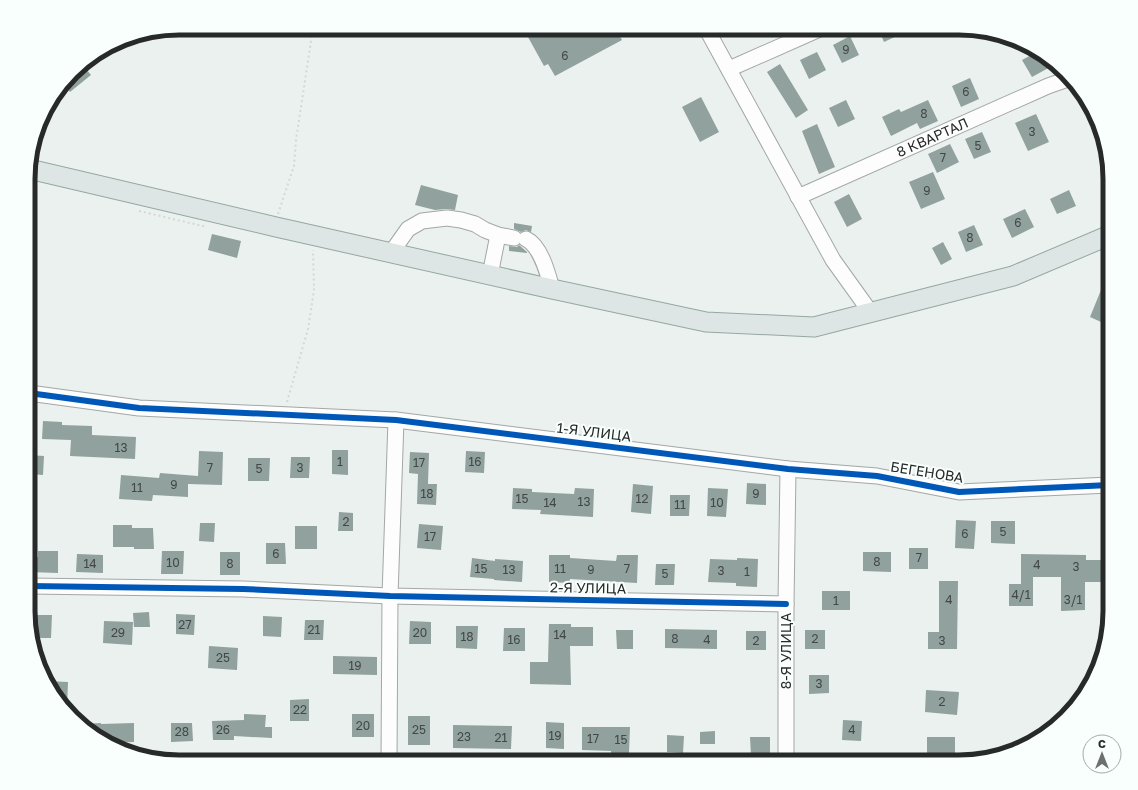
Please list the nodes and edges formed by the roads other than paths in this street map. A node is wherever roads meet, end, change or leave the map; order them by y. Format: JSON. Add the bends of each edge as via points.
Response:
{"nodes":[{"id":1,"x":710,"y":35,"type":"edge"},
{"id":2,"x":806,"y":35,"type":"edge"},
{"id":3,"x":728,"y":69,"type":"junction"},
{"id":4,"x":1064,"y":80,"type":"edge"},
{"id":5,"x":35,"y":171,"type":"edge"},
{"id":6,"x":798,"y":198,"type":"junction"},
{"id":7,"x":498,"y":235,"type":"junction"},
{"id":8,"x":1103,"y":238,"type":"edge"},
{"id":9,"x":391,"y":253,"type":"junction"},
{"id":10,"x":490,"y":275,"type":"junction"},
{"id":11,"x":552,"y":289,"type":"junction"},
{"id":12,"x":871,"y":313,"type":"junction"},
{"id":13,"x":35,"y":394,"type":"edge"},
{"id":14,"x":396,"y":420,"type":"junction"},
{"id":15,"x":788,"y":468,"type":"junction"},
{"id":16,"x":1103,"y":485,"type":"edge"},
{"id":17,"x":35,"y":586,"type":"edge"},
{"id":18,"x":390,"y":596,"type":"junction"},
{"id":19,"x":786,"y":604,"type":"junction"},
{"id":20,"x":389,"y":755,"type":"edge"},
{"id":21,"x":786,"y":755,"type":"edge"}],
"edges":[{"from":1,"to":3,"type":"street"},
{"from":2,"to":3,"type":"street"},
{"from":3,"to":6,"type":"street"},
{"from":4,"to":6,"type":"street","name":"8 КВАРТАЛ"},
{"from":5,"to":9,"type":"main road"},
{"from":6,"to":12,"type":"street","via":[[832,260]]},
{"from":7,"to":9,"type":"street","via":[[461,220],[447,218],[422,221],[408,229]]},
{"from":7,"to":10,"type":"street"},
{"from":7,"to":11,"type":"street","via":[[530,241],[537,247]]},
{"from":8,"to":12,"type":"main road","via":[[1013,276]]},
{"from":9,"to":10,"type":"main road"},
{"from":10,"to":11,"type":"main road"},
{"from":11,"to":12,"type":"main road","via":[[706,322],[814,327]]},
{"from":13,"to":14,"type":"street","name":"1-Я УЛИЦА","via":[[139,408]]},
{"from":14,"to":15,"type":"street","name":"1-Я УЛИЦА"},
{"from":14,"to":18,"type":"street"},
{"from":15,"to":16,"type":"street","name":"БЕГЕНОВА","via":[[877,476],[959,492]]},
{"from":15,"to":19,"type":"street","name":"8-Я УЛИЦА"},
{"from":17,"to":18,"type":"street","name":"2-Я УЛИЦА","via":[[243,589]]},
{"from":18,"to":19,"type":"street","name":"2-Я УЛИЦА"},
{"from":18,"to":20,"type":"street"},
{"from":19,"to":21,"type":"street","name":"8-Я УЛИЦА"}]}
